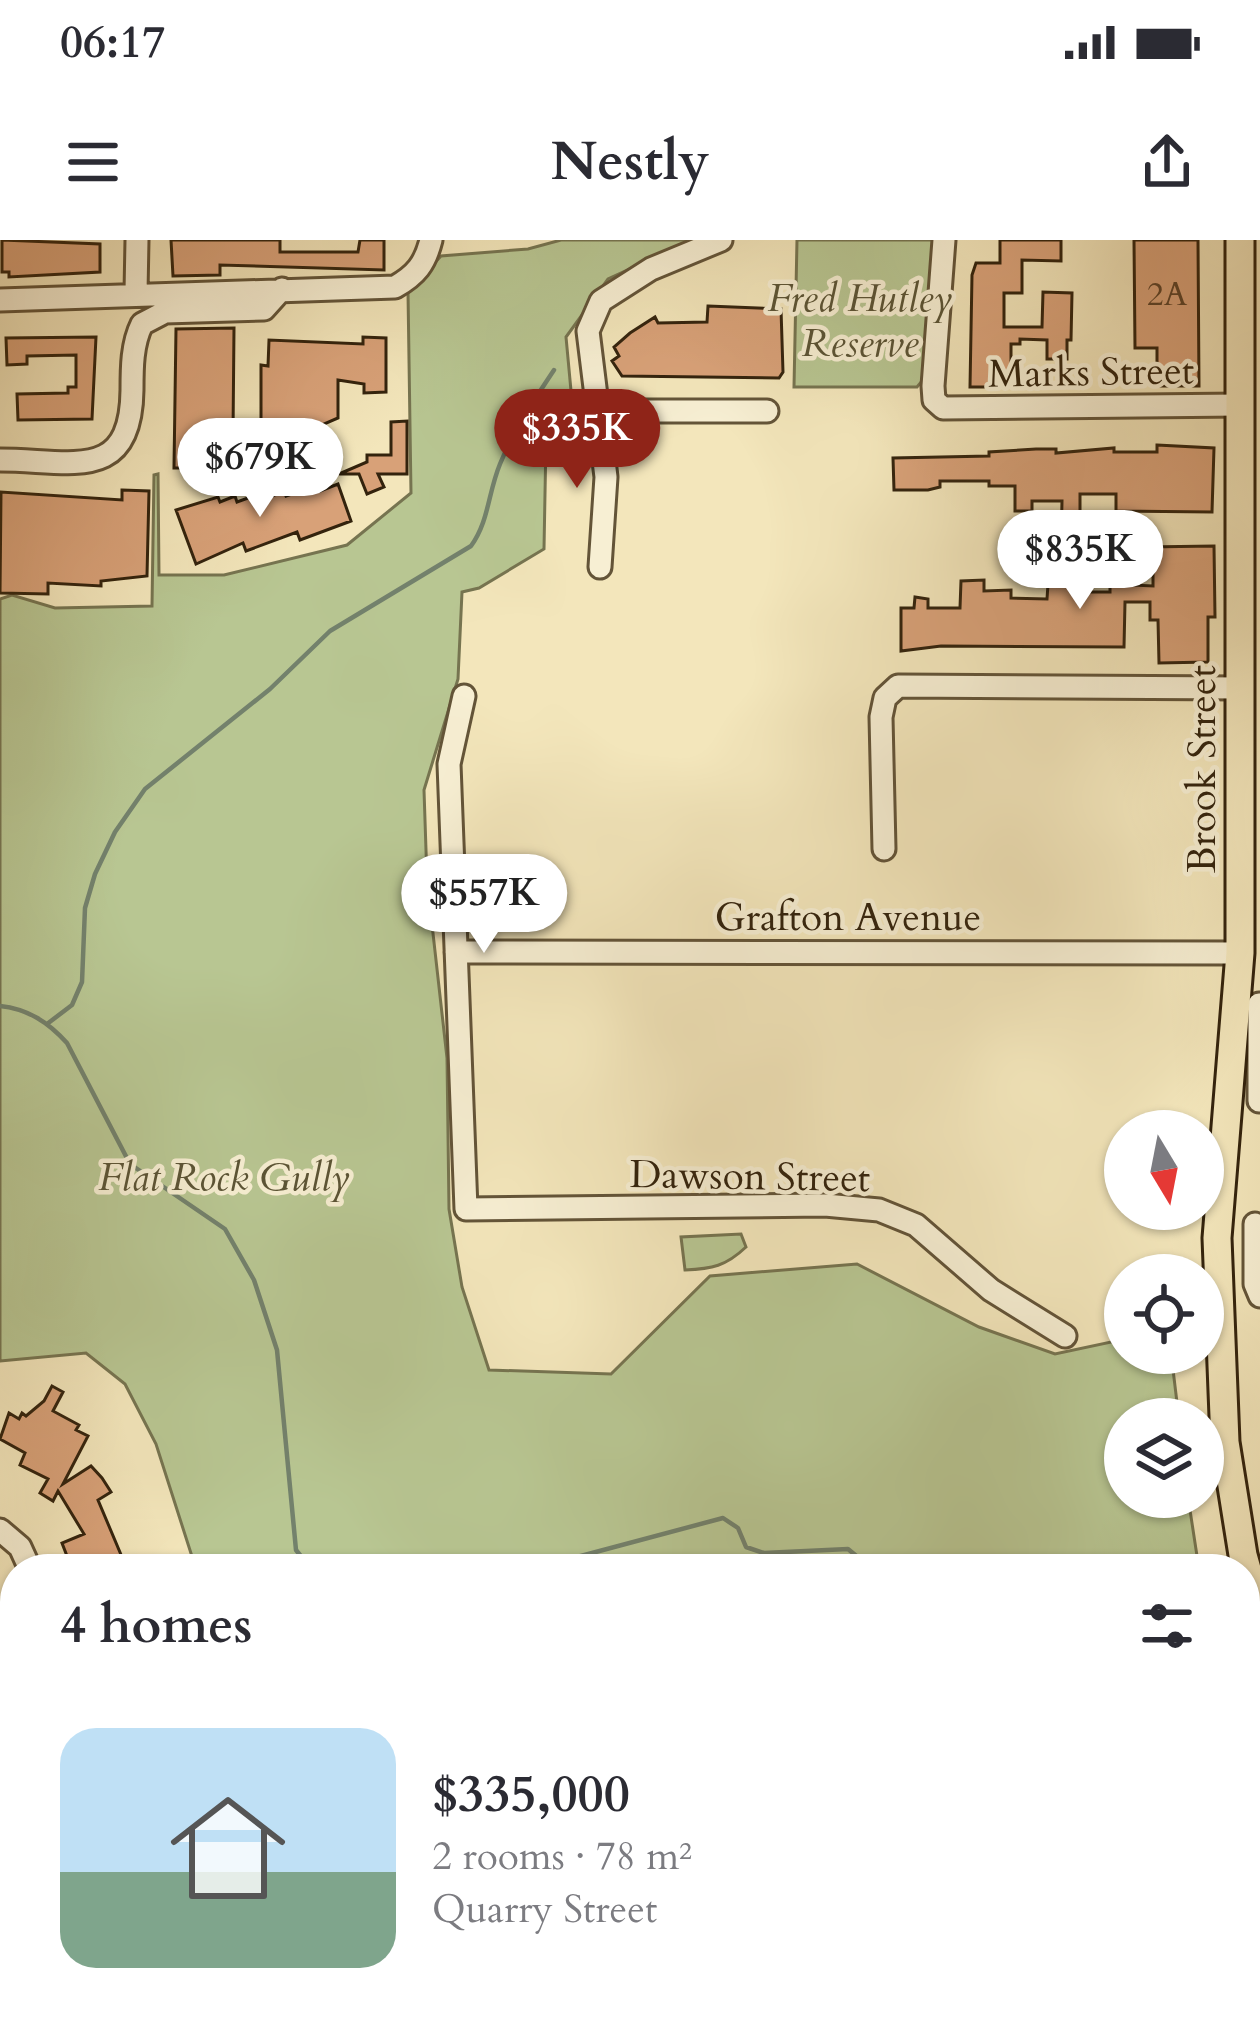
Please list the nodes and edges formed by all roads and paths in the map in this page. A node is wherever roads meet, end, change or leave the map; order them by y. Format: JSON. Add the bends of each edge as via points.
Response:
{"nodes":[{"id":1,"x":136,"y":240,"type":"edge"},
{"id":2,"x":431,"y":240,"type":"edge"},
{"id":3,"x":721,"y":240,"type":"edge"},
{"id":4,"x":944,"y":240,"type":"edge"},
{"id":5,"x":1240,"y":240,"type":"edge"},
{"id":6,"x":1250,"y":272,"type":"edge"},
{"id":7,"x":282,"y":289,"type":"junction"},
{"id":8,"x":136,"y":292,"type":"junction"},
{"id":9,"x":0,"y":300,"type":"edge"},
{"id":10,"x":1240,"y":405,"type":"junction"},
{"id":11,"x":598,"y":411,"type":"junction"},
{"id":12,"x":767,"y":411,"type":"dead end"},
{"id":13,"x":0,"y":460,"type":"edge"},
{"id":14,"x":601,"y":567,"type":"dead end"},
{"id":15,"x":1250,"y":572,"type":"edge"},
{"id":16,"x":1240,"y":688,"type":"junction"},
{"id":17,"x":464,"y":696,"type":"dead end"},
{"id":18,"x":1251,"y":841,"type":"edge"},
{"id":19,"x":884,"y":849,"type":"dead end"},
{"id":20,"x":456,"y":952,"type":"junction"},
{"id":21,"x":1240,"y":952,"type":"junction"},
{"id":22,"x":1259,"y":1004,"type":"edge"},
{"id":23,"x":1246,"y":1058,"type":"edge"},
{"id":24,"x":1259,"y":1101,"type":"edge"},
{"id":25,"x":1255,"y":1224,"type":"dead end"},
{"id":26,"x":1260,"y":1296,"type":"edge"},
{"id":27,"x":1065,"y":1336,"type":"dead end"},
{"id":28,"x":0,"y":1530,"type":"edge"},
{"id":29,"x":23,"y":1554,"type":"edge"},
{"id":30,"x":1243,"y":1554,"type":"edge"}],
"edges":[{"from":1,"to":8,"type":"street"},
{"from":2,"to":7,"type":"street","via":[[427,260],[395,287]]},
{"from":3,"to":11,"type":"street","via":[[601,301],[588,331]]},
{"from":4,"to":10,"type":"street","name":"Marks Street","via":[[933,386],[944,408]]},
{"from":5,"to":6,"type":"main road","name":"Brook Street"},
{"from":6,"to":10,"type":"main road","name":"Brook Street"},
{"from":7,"to":8,"type":"street"},
{"from":7,"to":13,"type":"street","via":[[264,309],[165,312],[142,324],[130,429],[110,455]]},
{"from":8,"to":9,"type":"street"},
{"from":10,"to":15,"type":"main road","name":"Brook Street"},
{"from":11,"to":12,"type":"street"},
{"from":11,"to":14,"type":"street","via":[[606,477]]},
{"from":15,"to":16,"type":"main road","name":"Brook Street"},
{"from":16,"to":18,"type":"main road","name":"Brook Street"},
{"from":16,"to":19,"type":"street","via":[[908,684],[890,691],[880,717]]},
{"from":17,"to":20,"type":"street","via":[[448,764]]},
{"from":18,"to":21,"type":"main road","name":"Brook Street"},
{"from":20,"to":21,"type":"street","name":"Grafton Avenue"},
{"from":20,"to":27,"type":"street","name":"Dawson Street","via":[[466,1209],[879,1210],[916,1225],[1005,1301]]},
{"from":21,"to":23,"type":"main road","name":"Brook Street"},
{"from":22,"to":23,"type":"street"},
{"from":23,"to":24,"type":"street"},
{"from":23,"to":30,"type":"main road","name":"Brook Street","via":[[1217,1238],[1225,1442]]},
{"from":25,"to":26,"type":"street"},
{"from":28,"to":29,"type":"street"}]}
